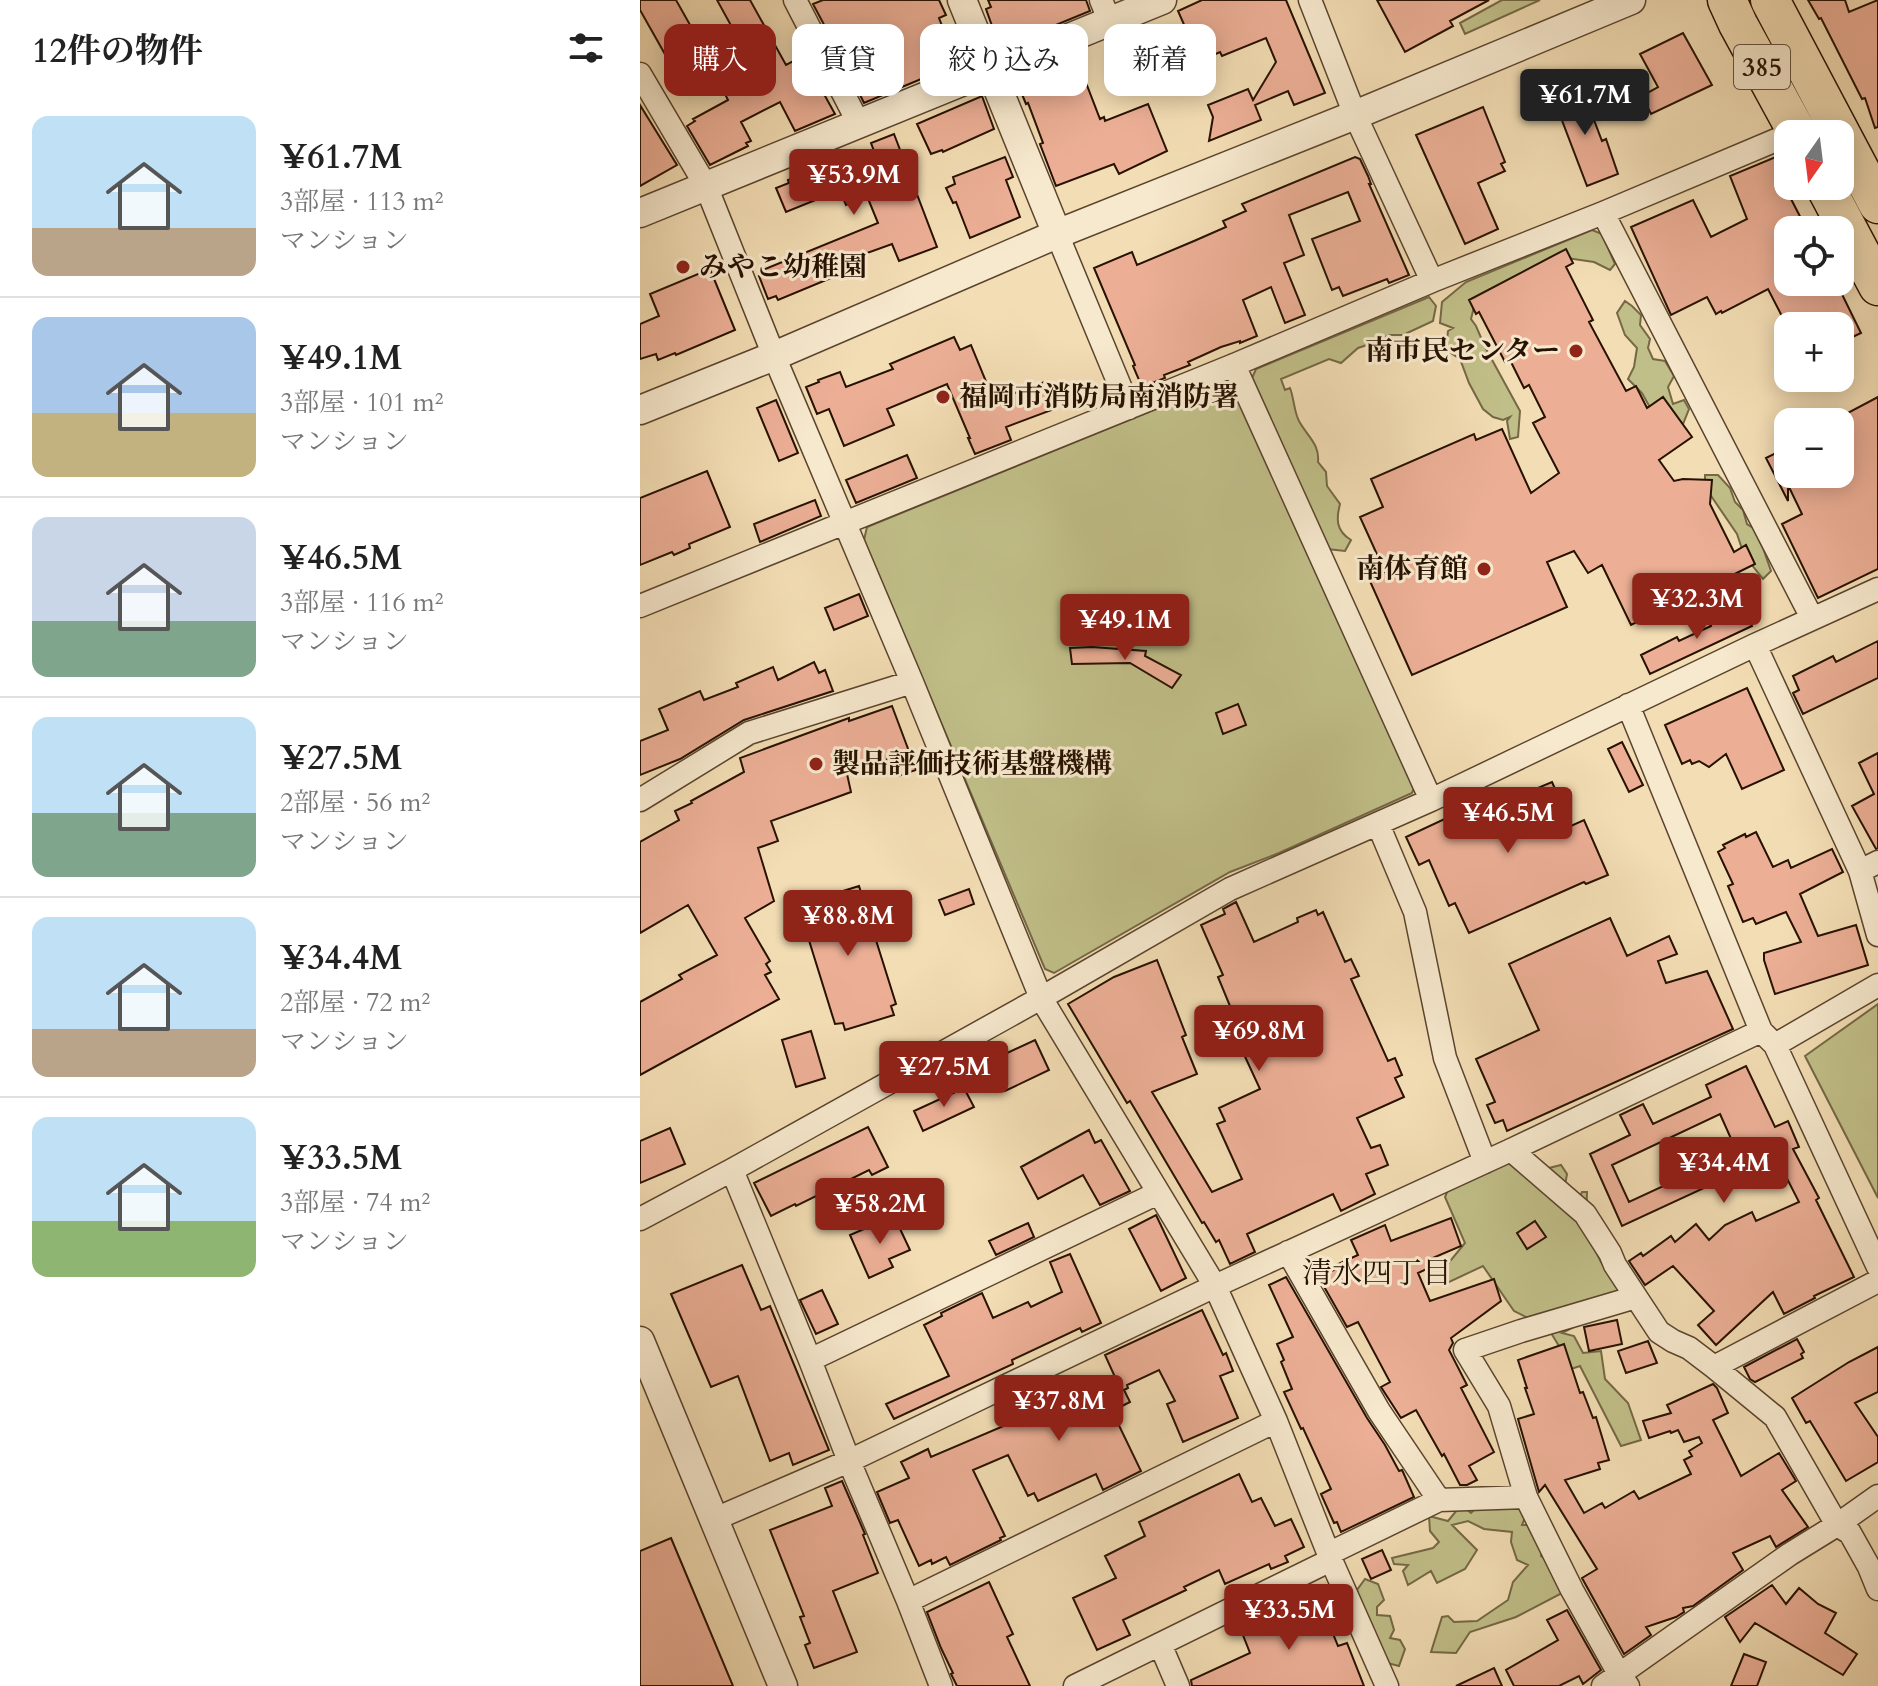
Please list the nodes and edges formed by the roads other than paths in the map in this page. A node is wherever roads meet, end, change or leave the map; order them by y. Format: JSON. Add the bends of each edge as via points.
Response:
{"nodes":[{"id":1,"x":795,"y":0,"type":"edge"},
{"id":2,"x":962,"y":0,"type":"edge"},
{"id":3,"x":1162,"y":0,"type":"edge"},
{"id":4,"x":1310,"y":0,"type":"edge"},
{"id":5,"x":1631,"y":0,"type":"edge"},
{"id":6,"x":1727,"y":0,"type":"edge"},
{"id":7,"x":1770,"y":0,"type":"edge"},
{"id":8,"x":1106,"y":11,"type":"edge"},
{"id":9,"x":972,"y":24,"type":"edge"},
{"id":10,"x":1080,"y":24,"type":"edge"},
{"id":11,"x":640,"y":74,"type":"edge"},
{"id":12,"x":926,"y":96,"type":"edge"},
{"id":13,"x":1002,"y":96,"type":"edge"},
{"id":14,"x":1355,"y":115,"type":"junction"},
{"id":15,"x":1786,"y":120,"type":"edge"},
{"id":16,"x":859,"y":124,"type":"junction"},
{"id":17,"x":1774,"y":141,"type":"edge"},
{"id":18,"x":706,"y":186,"type":"junction"},
{"id":19,"x":1832,"y":200,"type":"edge"},
{"id":20,"x":1878,"y":204,"type":"edge"},
{"id":21,"x":640,"y":213,"type":"edge"},
{"id":22,"x":1603,"y":213,"type":"junction"},
{"id":23,"x":1057,"y":234,"type":"junction"},
{"id":24,"x":1432,"y":281,"type":"junction"},
{"id":25,"x":1878,"y":286,"type":"edge"},
{"id":26,"x":774,"y":356,"type":"junction"},
{"id":27,"x":1234,"y":365,"type":"junction"},
{"id":28,"x":1129,"y":408,"type":"junction"},
{"id":29,"x":640,"y":410,"type":"edge"},
{"id":30,"x":845,"y":523,"type":"junction"},
{"id":31,"x":1878,"y":589,"type":"edge"},
{"id":32,"x":640,"y":606,"type":"edge"},
{"id":33,"x":1812,"y":618,"type":"junction"},
{"id":34,"x":1755,"y":645,"type":"junction"},
{"id":35,"x":912,"y":682,"type":"junction"},
{"id":36,"x":1628,"y":705,"type":"junction"},
{"id":37,"x":640,"y":800,"type":"edge"},
{"id":38,"x":1431,"y":800,"type":"junction"},
{"id":39,"x":1378,"y":824,"type":"junction"},
{"id":40,"x":1869,"y":866,"type":"edge"},
{"id":41,"x":1878,"y":935,"type":"edge"},
{"id":42,"x":1878,"y":985,"type":"edge"},
{"id":43,"x":1041,"y":998,"type":"junction"},
{"id":44,"x":1768,"y":1038,"type":"junction"},
{"id":45,"x":1511,"y":1150,"type":"junction"},
{"id":46,"x":1485,"y":1162,"type":"junction"},
{"id":47,"x":732,"y":1170,"type":"junction"},
{"id":48,"x":1158,"y":1193,"type":"junction"},
{"id":49,"x":640,"y":1219,"type":"edge"},
{"id":50,"x":1288,"y":1252,"type":"junction"},
{"id":51,"x":1878,"y":1267,"type":"edge"},
{"id":52,"x":1878,"y":1281,"type":"edge"},
{"id":53,"x":1215,"y":1286,"type":"junction"},
{"id":54,"x":1636,"y":1297,"type":"junction"},
{"id":55,"x":640,"y":1341,"type":"edge"},
{"id":56,"x":810,"y":1360,"type":"junction"},
{"id":57,"x":1714,"y":1367,"type":"junction"},
{"id":58,"x":1276,"y":1421,"type":"junction"},
{"id":59,"x":849,"y":1461,"type":"junction"},
{"id":60,"x":1878,"y":1496,"type":"edge"},
{"id":61,"x":1526,"y":1497,"type":"junction"},
{"id":62,"x":1439,"y":1500,"type":"junction"},
{"id":63,"x":715,"y":1519,"type":"junction"},
{"id":64,"x":1837,"y":1525,"type":"junction"},
{"id":65,"x":1329,"y":1557,"type":"junction"},
{"id":66,"x":1878,"y":1589,"type":"edge"},
{"id":67,"x":908,"y":1601,"type":"junction"},
{"id":68,"x":1160,"y":1644,"type":"junction"},
{"id":69,"x":1617,"y":1682,"type":"edge"},
{"id":70,"x":783,"y":1686,"type":"edge"},
{"id":71,"x":941,"y":1686,"type":"edge"},
{"id":72,"x":1075,"y":1686,"type":"edge"},
{"id":73,"x":1178,"y":1686,"type":"edge"},
{"id":74,"x":1387,"y":1686,"type":"edge"}],
"edges":[{"from":1,"to":16,"type":"street"},
{"from":2,"to":9,"type":"street"},
{"from":3,"to":8,"type":"street"},
{"from":4,"to":14,"type":"street"},
{"from":5,"to":14,"type":"street"},
{"from":6,"to":15,"type":"highway","number":"385"},
{"from":7,"to":20,"type":"highway","number":"385"},
{"from":8,"to":10,"type":"street"},
{"from":11,"to":18,"type":"street"},
{"from":12,"to":16,"type":"street"},
{"from":13,"to":23,"type":"street"},
{"from":14,"to":23,"type":"street"},
{"from":14,"to":24,"type":"street"},
{"from":16,"to":18,"type":"street"},
{"from":17,"to":22,"type":"street"},
{"from":18,"to":21,"type":"street"},
{"from":18,"to":26,"type":"street"},
{"from":19,"to":25,"type":"highway"},
{"from":22,"to":24,"type":"street"},
{"from":22,"to":33,"type":"street"},
{"from":23,"to":26,"type":"street"},
{"from":23,"to":28,"type":"street"},
{"from":24,"to":27,"type":"street"},
{"from":26,"to":29,"type":"street"},
{"from":26,"to":30,"type":"street"},
{"from":27,"to":28,"type":"street"},
{"from":27,"to":38,"type":"street"},
{"from":28,"to":30,"type":"street"},
{"from":30,"to":32,"type":"street"},
{"from":30,"to":35,"type":"street"},
{"from":31,"to":33,"type":"street"},
{"from":33,"to":34,"type":"street"},
{"from":34,"to":36,"type":"street"},
{"from":34,"to":40,"type":"street"},
{"from":35,"to":37,"type":"street","via":[[749,733]]},
{"from":35,"to":43,"type":"street"},
{"from":36,"to":38,"type":"street"},
{"from":36,"to":44,"type":"street"},
{"from":38,"to":39,"type":"street"},
{"from":39,"to":43,"type":"street","via":[[1230,889]]},
{"from":39,"to":46,"type":"street","via":[[1415,912],[1445,1058]]},
{"from":40,"to":41,"type":"street"},
{"from":42,"to":44,"type":"street"},
{"from":43,"to":47,"type":"street"},
{"from":43,"to":48,"type":"street"},
{"from":44,"to":45,"type":"street"},
{"from":44,"to":51,"type":"street"},
{"from":45,"to":46,"type":"street"},
{"from":45,"to":54,"type":"street","via":[[1585,1214]]},
{"from":46,"to":50,"type":"street"},
{"from":47,"to":49,"type":"street"},
{"from":47,"to":56,"type":"street"},
{"from":48,"to":53,"type":"street"},
{"from":48,"to":56,"type":"street"},
{"from":50,"to":53,"type":"street"},
{"from":50,"to":62,"type":"street","via":[[1379,1411]]},
{"from":52,"to":57,"type":"street"},
{"from":53,"to":58,"type":"street"},
{"from":53,"to":59,"type":"street"},
{"from":54,"to":57,"type":"street","via":[[1659,1332]]},
{"from":54,"to":61,"type":"street","via":[[1465,1350],[1499,1406]]},
{"from":55,"to":63,"type":"street"},
{"from":56,"to":59,"type":"street"},
{"from":57,"to":64,"type":"street","via":[[1775,1417]]},
{"from":58,"to":65,"type":"street"},
{"from":58,"to":67,"type":"street"},
{"from":59,"to":63,"type":"street"},
{"from":59,"to":67,"type":"street"},
{"from":60,"to":64,"type":"street"},
{"from":61,"to":62,"type":"street"},
{"from":61,"to":69,"type":"street"},
{"from":62,"to":65,"type":"street"},
{"from":63,"to":70,"type":"street"},
{"from":64,"to":66,"type":"street","via":[[1850,1533]]},
{"from":64,"to":69,"type":"street"},
{"from":65,"to":68,"type":"street"},
{"from":65,"to":74,"type":"street"},
{"from":67,"to":71,"type":"street"},
{"from":68,"to":72,"type":"street"},
{"from":68,"to":73,"type":"street"}]}
